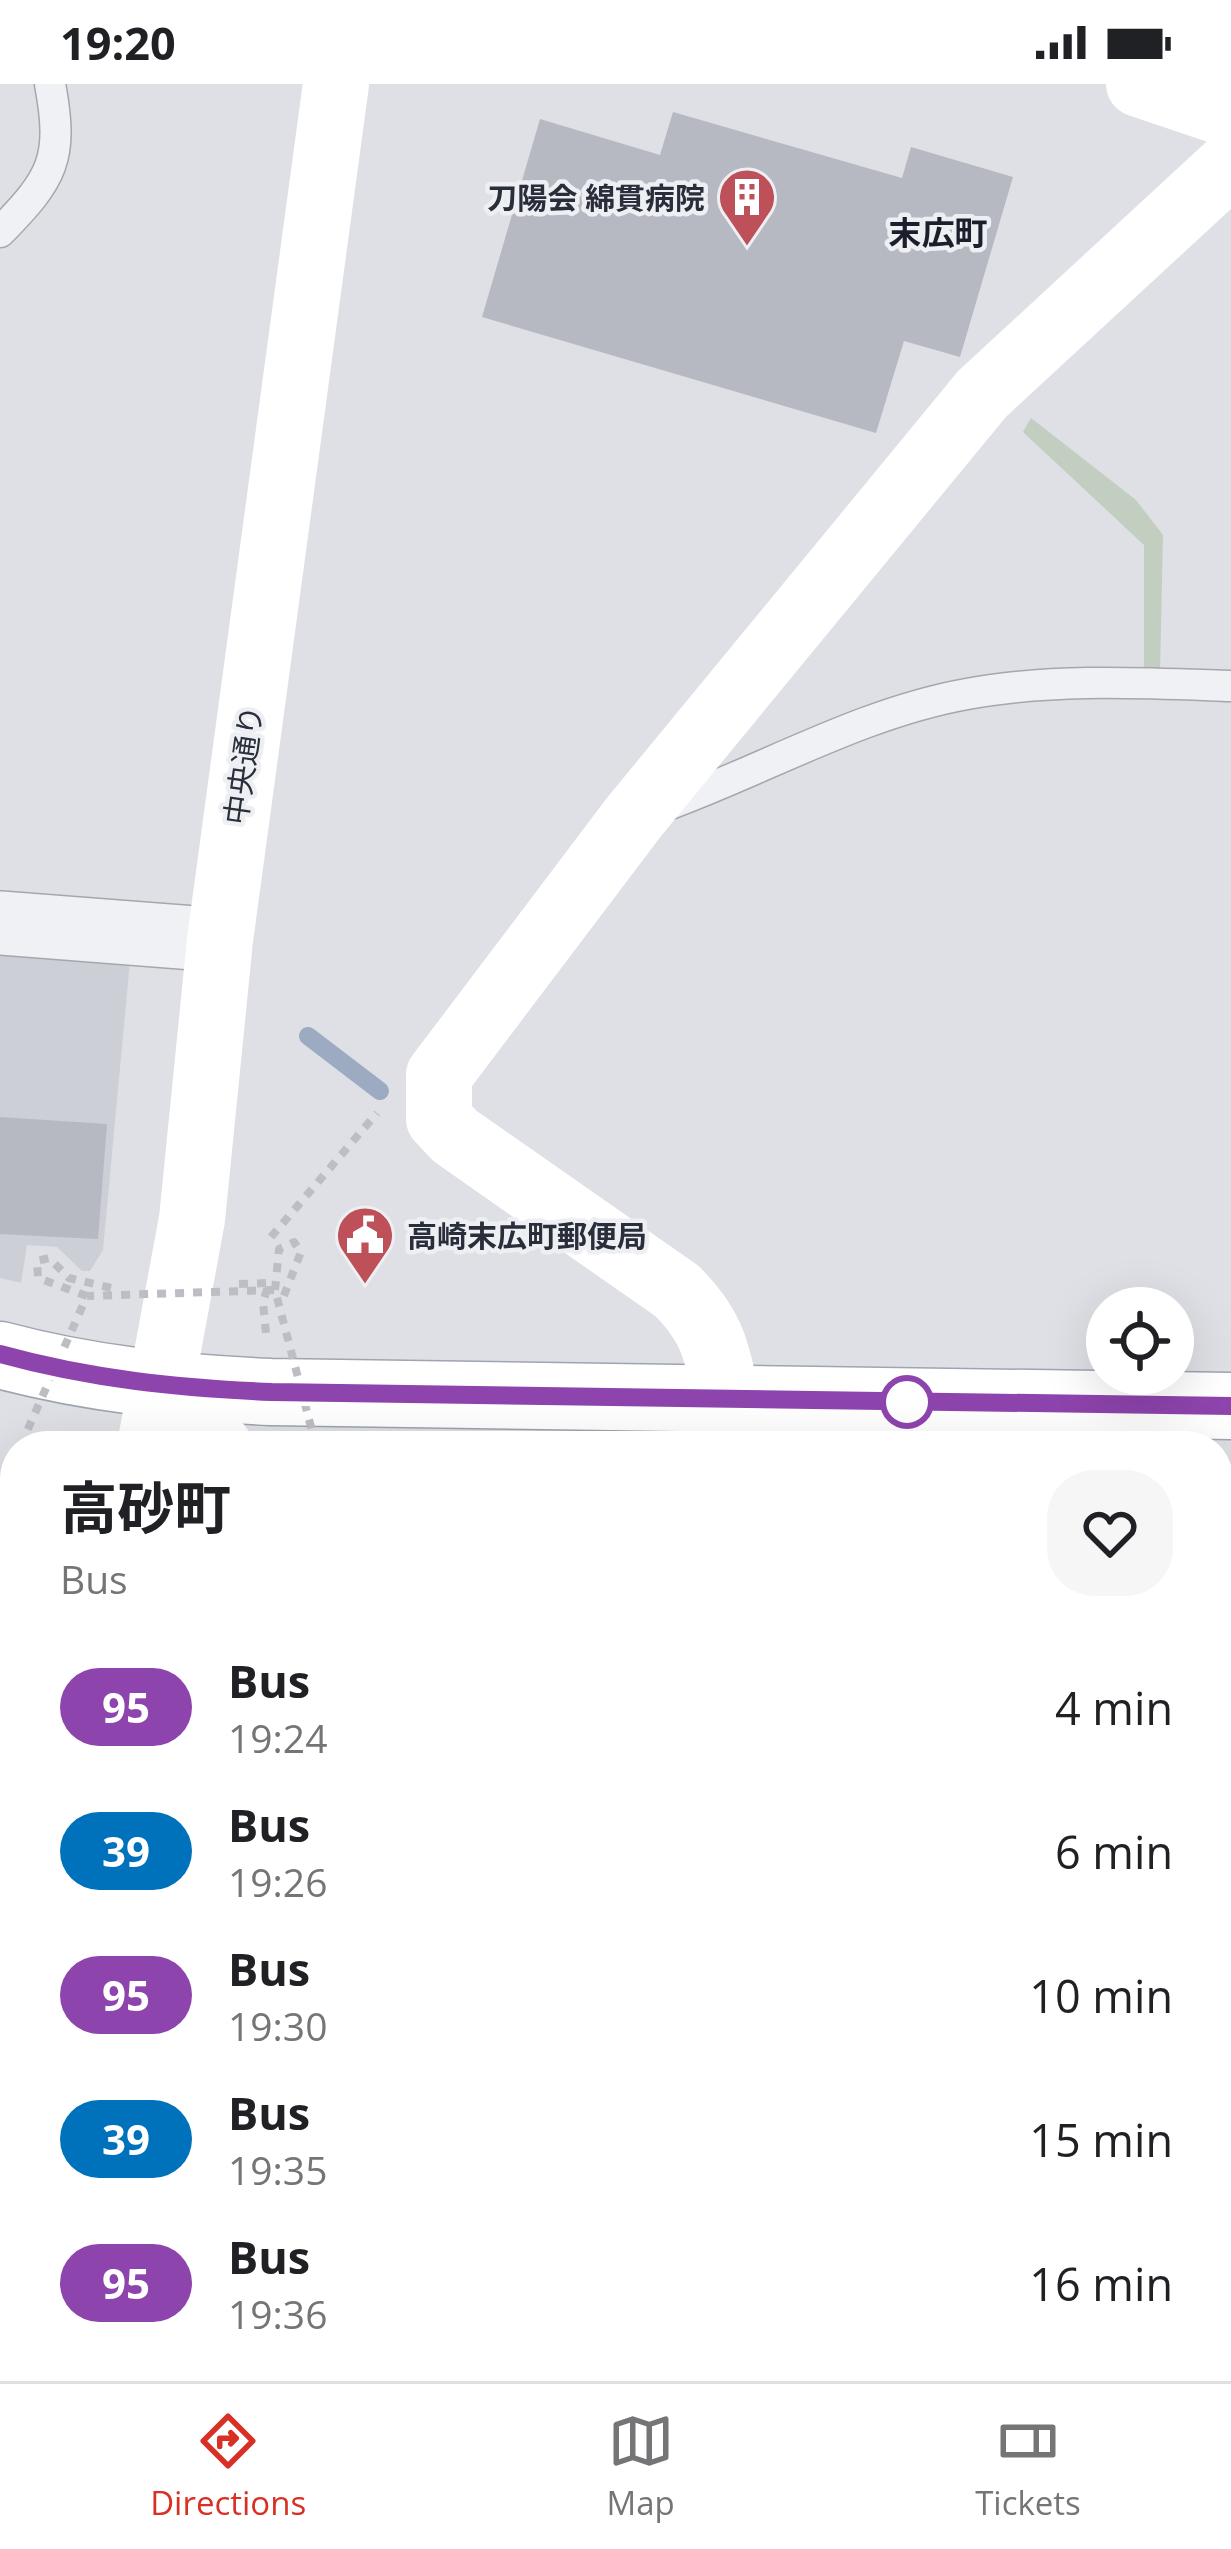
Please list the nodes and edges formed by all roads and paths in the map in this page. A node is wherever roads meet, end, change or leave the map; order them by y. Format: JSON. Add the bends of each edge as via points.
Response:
{"nodes":[{"id":1,"x":50,"y":84,"type":"edge"},
{"id":2,"x":336,"y":84,"type":"edge"},
{"id":3,"x":1231,"y":164,"type":"edge"},
{"id":4,"x":0,"y":232,"type":"edge"},
{"id":5,"x":1231,"y":686,"type":"edge"},
{"id":6,"x":634,"y":817,"type":"junction"},
{"id":7,"x":0,"y":923,"type":"edge"},
{"id":8,"x":220,"y":940,"type":"junction"},
{"id":9,"x":378,"y":1112,"type":"dead end"},
{"id":10,"x":272,"y":1237,"type":"dead end"},
{"id":11,"x":100,"y":1289,"type":"dead end"},
{"id":12,"x":279,"y":1294,"type":"junction"},
{"id":13,"x":87,"y":1296,"type":"junction"},
{"id":14,"x":0,"y":1354,"type":"edge"},
{"id":15,"x":1231,"y":1406,"type":"edge"},
{"id":16,"x":157,"y":1417,"type":"edge"},
{"id":17,"x":737,"y":1422,"type":"edge"},
{"id":18,"x":27,"y":1431,"type":"edge"},
{"id":19,"x":186,"y":1431,"type":"edge"},
{"id":20,"x":312,"y":1431,"type":"edge"}],
"edges":[{"from":1,"to":4,"type":"lane","via":[[61,137],[36,195]]},
{"from":2,"to":8,"type":"main road","name":"中央通り"},
{"from":3,"to":6,"type":"main road","via":[[982,394]]},
{"from":5,"to":6,"type":"lane","via":[[1040,685],[965,694],[902,711]]},
{"from":6,"to":17,"type":"main road","via":[[451,1054],[435,1098],[439,1119],[455,1136],[698,1312],[712,1331]]},
{"from":7,"to":8,"type":"street"},
{"from":8,"to":16,"type":"main road","name":"中央通り","via":[[192,1219]]},
{"from":9,"to":10,"type":"path"},
{"from":11,"to":13,"type":"path","via":[[69,1278],[50,1258],[35,1265],[38,1278]]},
{"from":12,"to":12,"type":"path","via":[[279,1249],[294,1242],[301,1252]]},
{"from":12,"to":13,"type":"path","bridge":true},
{"from":12,"to":20,"type":"path","bridge":true},
{"from":13,"to":18,"type":"path","bridge":true},
{"from":14,"to":16,"type":"main road","via":[[67,1372]]},
{"from":15,"to":17,"type":"main road"},
{"from":16,"to":17,"type":"main road"},
{"from":16,"to":19,"type":"main road"}]}
